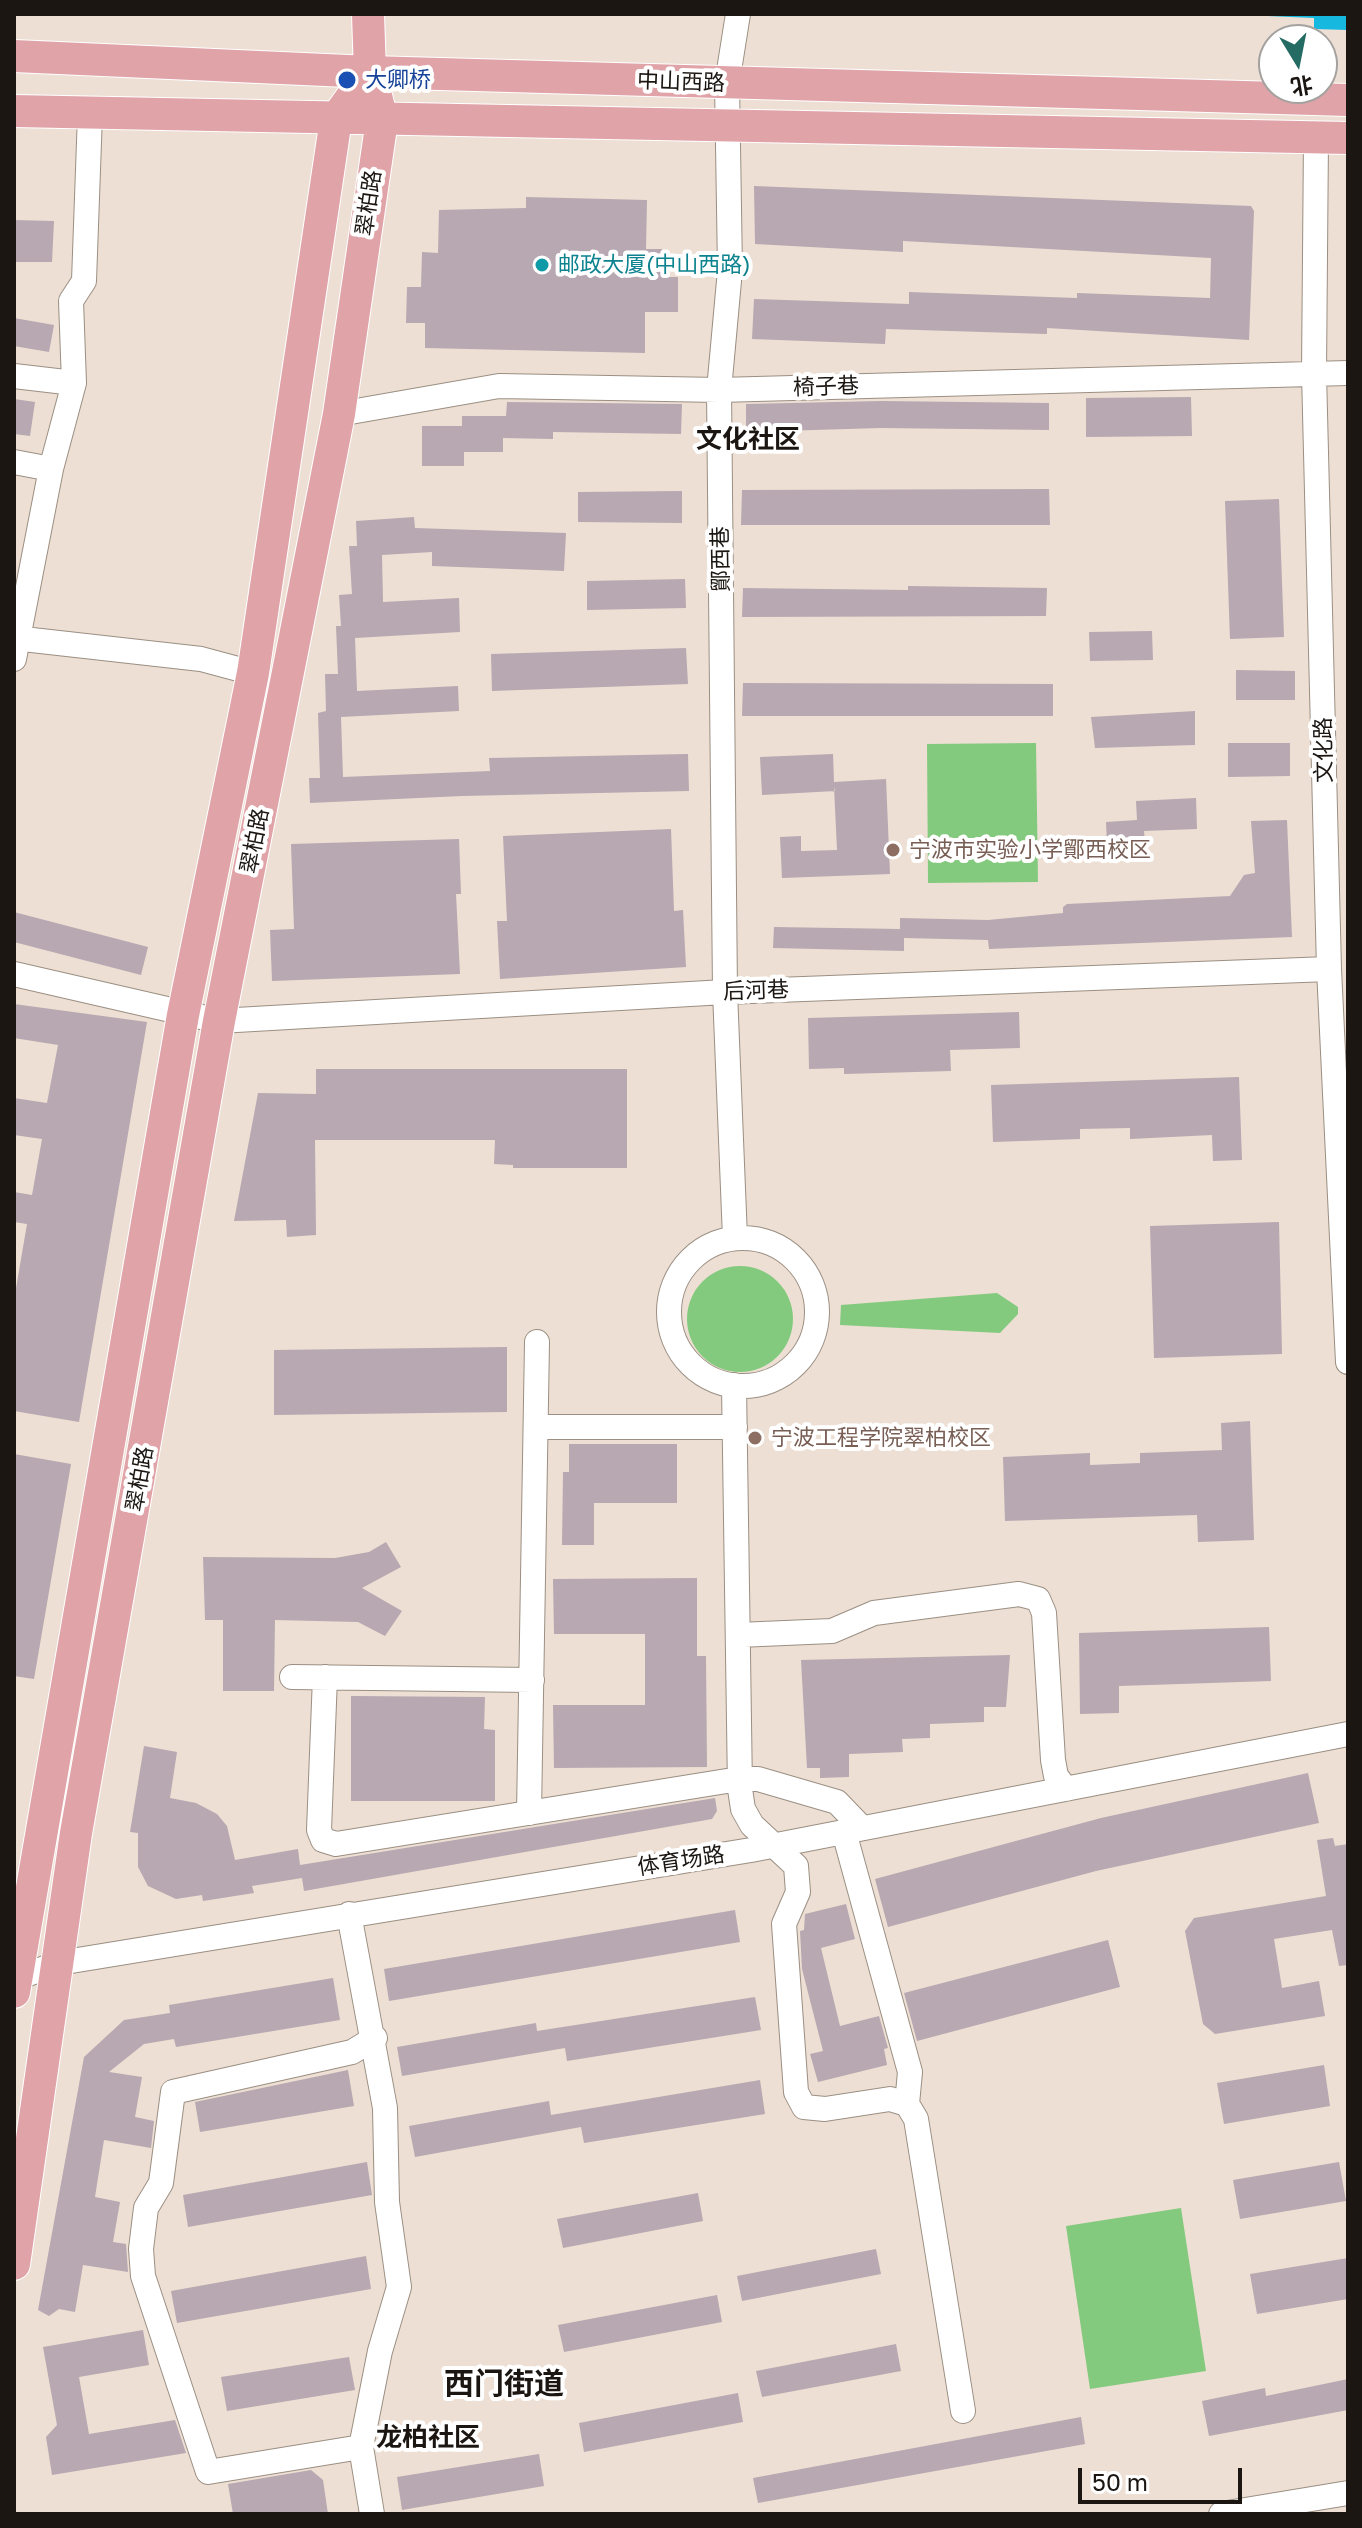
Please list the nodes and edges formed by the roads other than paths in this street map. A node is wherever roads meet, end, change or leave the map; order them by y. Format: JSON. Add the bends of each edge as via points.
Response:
{"nodes":[{"id":1,"x":738,"y":14,"type":"edge"},
{"id":2,"x":369,"y":24,"type":"edge"},
{"id":3,"x":14,"y":56,"type":"edge"},
{"id":4,"x":370,"y":72,"type":"junction"},
{"id":5,"x":727,"y":83,"type":"junction"},
{"id":6,"x":1348,"y":100,"type":"edge"},
{"id":7,"x":14,"y":111,"type":"edge"},
{"id":8,"x":90,"y":114,"type":"junction"},
{"id":9,"x":336,"y":119,"type":"junction"},
{"id":10,"x":382,"y":120,"type":"junction"},
{"id":11,"x":729,"y":126,"type":"junction"},
{"id":12,"x":1316,"y":137,"type":"junction"},
{"id":13,"x":1348,"y":138,"type":"edge"},
{"id":14,"x":1314,"y":373,"type":"junction"},
{"id":15,"x":1348,"y":373,"type":"edge"},
{"id":16,"x":14,"y":376,"type":"edge"},
{"id":17,"x":74,"y":383,"type":"junction"},
{"id":18,"x":719,"y":390,"type":"junction"},
{"id":19,"x":339,"y":414,"type":"junction"},
{"id":20,"x":14,"y":462,"type":"edge"},
{"id":21,"x":51,"y":469,"type":"junction"},
{"id":22,"x":16,"y":645,"type":"edge"},
{"id":23,"x":253,"y":673,"type":"junction"},
{"id":24,"x":1329,"y":969,"type":"junction"},
{"id":25,"x":14,"y":974,"type":"edge"},
{"id":26,"x":725,"y":992,"type":"junction"},
{"id":27,"x":183,"y":1015,"type":"junction"},
{"id":28,"x":219,"y":1021,"type":"junction"},
{"id":29,"x":735,"y":1238,"type":"junction"},
{"id":30,"x":537,"y":1342,"type":"dead end"},
{"id":31,"x":1348,"y":1362,"type":"edge"},
{"id":32,"x":734,"y":1385,"type":"junction"},
{"id":33,"x":536,"y":1427,"type":"junction"},
{"id":34,"x":735,"y":1427,"type":"junction"},
{"id":35,"x":738,"y":1635,"type":"junction"},
{"id":36,"x":292,"y":1677,"type":"dead end"},
{"id":37,"x":325,"y":1677,"type":"junction"},
{"id":38,"x":532,"y":1680,"type":"junction"},
{"id":39,"x":1348,"y":1734,"type":"edge"},
{"id":40,"x":739,"y":1779,"type":"junction"},
{"id":41,"x":1066,"y":1789,"type":"junction"},
{"id":42,"x":529,"y":1813,"type":"junction"},
{"id":43,"x":853,"y":1830,"type":"junction"},
{"id":44,"x":777,"y":1845,"type":"junction"},
{"id":45,"x":349,"y":1914,"type":"junction"},
{"id":46,"x":59,"y":1963,"type":"junction"},
{"id":47,"x":15,"y":1983,"type":"edge"},
{"id":48,"x":375,"y":2038,"type":"junction"},
{"id":49,"x":907,"y":2104,"type":"junction"},
{"id":50,"x":14,"y":2264,"type":"edge"},
{"id":51,"x":963,"y":2411,"type":"dead end"},
{"id":52,"x":361,"y":2447,"type":"junction"},
{"id":53,"x":1347,"y":2500,"type":"edge"},
{"id":54,"x":372,"y":2514,"type":"edge"},
{"id":55,"x":1221,"y":2514,"type":"edge"}],
"edges":[{"from":1,"to":5,"type":"street","name":"鄮西巷"},
{"from":2,"to":4,"type":"main road"},
{"from":3,"to":4,"type":"main road","name":"中山西路"},
{"from":4,"to":5,"type":"main road","name":"中山西路"},
{"from":4,"to":9,"type":"main road","name":"翠柏路"},
{"from":4,"to":10,"type":"main road","name":"翠柏路"},
{"from":5,"to":6,"type":"main road","name":"中山西路"},
{"from":5,"to":11,"type":"street","name":"鄮西巷"},
{"from":7,"to":8,"type":"main road","name":"中山西路"},
{"from":8,"to":9,"type":"main road","name":"中山西路"},
{"from":8,"to":17,"type":"street","via":[[84,281],[71,301]]},
{"from":9,"to":10,"type":"main road","name":"中山西路"},
{"from":9,"to":23,"type":"main road","name":"翠柏路"},
{"from":10,"to":11,"type":"main road","name":"中山西路"},
{"from":10,"to":19,"type":"main road","name":"翠柏路"},
{"from":11,"to":12,"type":"main road","name":"中山西路"},
{"from":11,"to":18,"type":"street","name":"鄮西巷","via":[[730,270]]},
{"from":12,"to":13,"type":"main road","name":"中山西路"},
{"from":12,"to":14,"type":"street","name":"文化路"},
{"from":14,"to":15,"type":"street","name":"椅子巷"},
{"from":14,"to":18,"type":"street","name":"椅子巷"},
{"from":14,"to":24,"type":"street","name":"文化路"},
{"from":16,"to":17,"type":"street"},
{"from":17,"to":21,"type":"street"},
{"from":18,"to":19,"type":"street","name":"椅子巷","via":[[499,386]]},
{"from":18,"to":26,"type":"street","name":"鄮西巷"},
{"from":19,"to":28,"type":"main road","name":"翠柏路"},
{"from":20,"to":21,"type":"street"},
{"from":21,"to":22,"type":"street"},
{"from":22,"to":23,"type":"street","via":[[201,659]]},
{"from":23,"to":27,"type":"main road","name":"翠柏路"},
{"from":24,"to":26,"type":"street","name":"后河巷"},
{"from":24,"to":31,"type":"street","name":"文化路"},
{"from":25,"to":27,"type":"street","name":"后河巷"},
{"from":26,"to":28,"type":"street","name":"后河巷"},
{"from":26,"to":29,"type":"street","name":"鄮西巷"},
{"from":27,"to":28,"type":"street","name":"后河巷"},
{"from":27,"to":47,"type":"main road","name":"翠柏路"},
{"from":28,"to":46,"type":"main road","name":"翠柏路","via":[[76,1833]]},
{"from":29,"to":32,"type":"street","via":[[713,1244],[687,1263],[669,1305],[672,1335],[687,1361],[712,1379]]},
{"from":29,"to":32,"type":"street","via":[[760,1240],[789,1254],[809,1278],[817,1307],[813,1337],[797,1363],[771,1380]]},
{"from":30,"to":33,"type":"street"},
{"from":32,"to":34,"type":"street"},
{"from":33,"to":34,"type":"street"},
{"from":33,"to":38,"type":"street"},
{"from":34,"to":35,"type":"street"},
{"from":35,"to":40,"type":"street"},
{"from":35,"to":41,"type":"street","via":[[832,1631],[874,1613],[1019,1594],[1038,1599],[1044,1613],[1053,1760]]},
{"from":36,"to":37,"type":"street"},
{"from":37,"to":38,"type":"street"},
{"from":37,"to":42,"type":"street","via":[[319,1830],[323,1840],[336,1844]]},
{"from":38,"to":42,"type":"street"},
{"from":39,"to":41,"type":"street","name":"体育场路"},
{"from":40,"to":42,"type":"street"},
{"from":40,"to":43,"type":"street","via":[[758,1779],[837,1802]]},
{"from":40,"to":44,"type":"street","via":[[743,1809],[752,1825]]},
{"from":41,"to":43,"type":"street","name":"体育场路"},
{"from":43,"to":44,"type":"street","name":"体育场路"},
{"from":43,"to":49,"type":"street","via":[[910,2072]]},
{"from":44,"to":45,"type":"street","name":"体育场路"},
{"from":44,"to":49,"type":"street","via":[[796,1866],[798,1892],[784,1924],[796,2092],[804,2107],[890,2099]]},
{"from":45,"to":46,"type":"street","name":"体育场路"},
{"from":45,"to":48,"type":"street"},
{"from":46,"to":47,"type":"street","name":"体育场路"},
{"from":46,"to":50,"type":"main road","name":"翠柏路"},
{"from":48,"to":52,"type":"street","via":[[399,2287]]},
{"from":48,"to":52,"type":"street","via":[[352,2052],[173,2092],[161,2183],[146,2208],[141,2249],[143,2276],[208,2472]]},
{"from":49,"to":51,"type":"street","via":[[916,2119]]},
{"from":52,"to":54,"type":"street"},
{"from":53,"to":55,"type":"street"}]}
